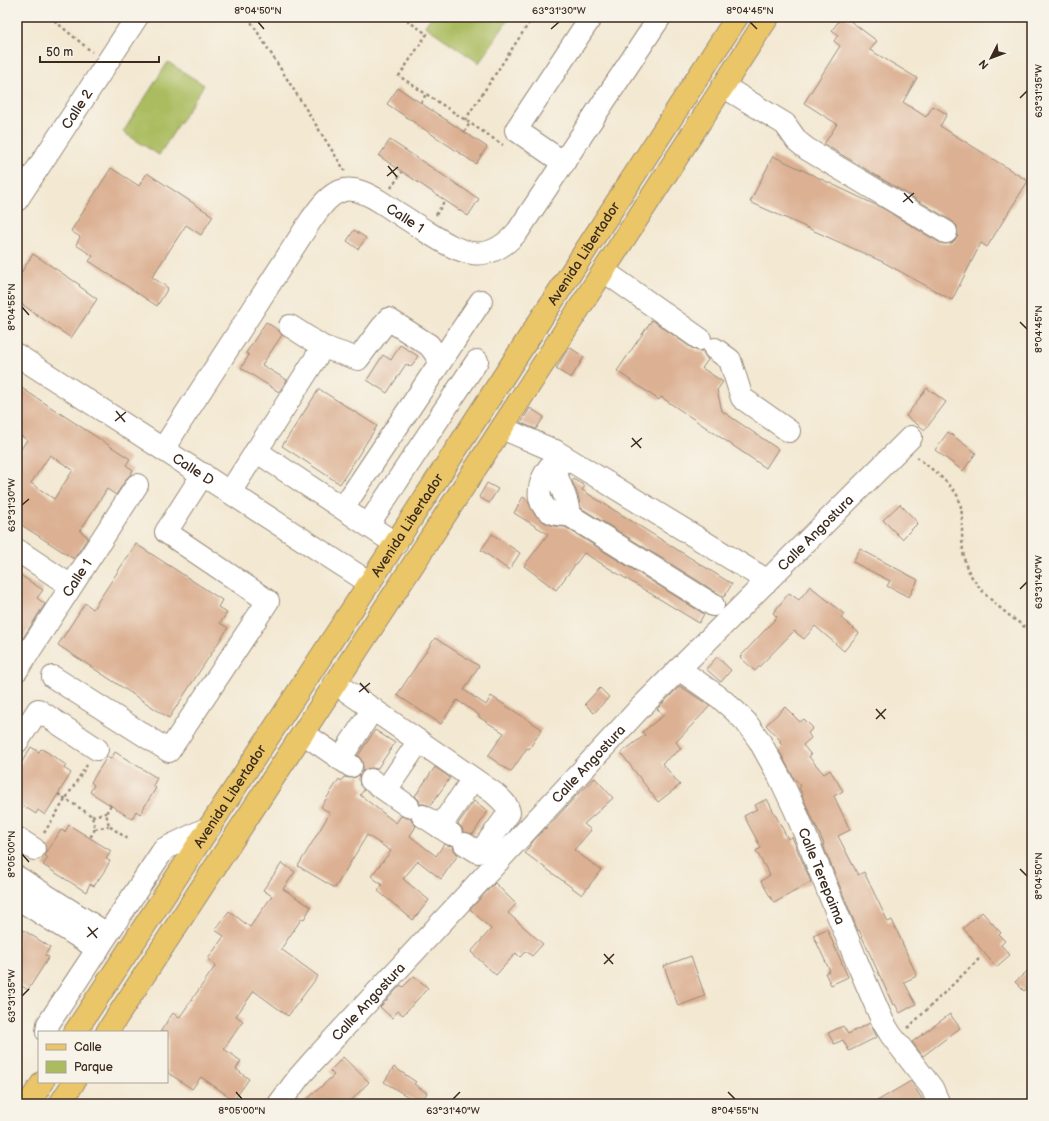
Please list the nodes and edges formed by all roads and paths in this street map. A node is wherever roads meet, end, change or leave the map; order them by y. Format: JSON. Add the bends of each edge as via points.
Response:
{"nodes":[{"id":1,"x":50,"y":17,"type":"edge"},
{"id":2,"x":137,"y":17,"type":"edge"},
{"id":3,"x":248,"y":17,"type":"edge"},
{"id":4,"x":402,"y":17,"type":"edge"},
{"id":5,"x":524,"y":17,"type":"edge"},
{"id":6,"x":533,"y":17,"type":"edge"},
{"id":7,"x":591,"y":17,"type":"edge"},
{"id":8,"x":660,"y":17,"type":"edge"},
{"id":9,"x":737,"y":17,"type":"edge"},
{"id":10,"x":768,"y":17,"type":"edge"},
{"id":11,"x":531,"y":21,"type":"junction"},
{"id":12,"x":106,"y":64,"type":"junction"},
{"id":13,"x":724,"y":86,"type":"junction"},
{"id":14,"x":426,"y":94,"type":"junction"},
{"id":15,"x":421,"y":103,"type":"dead end"},
{"id":16,"x":465,"y":120,"type":"junction"},
{"id":17,"x":470,"y":123,"type":"junction"},
{"id":18,"x":464,"y":132,"type":"dead end"},
{"id":19,"x":508,"y":149,"type":"dead end"},
{"id":20,"x":564,"y":163,"type":"junction"},
{"id":21,"x":350,"y":189,"type":"junction"},
{"id":22,"x":17,"y":200,"type":"edge"},
{"id":23,"x":946,"y":232,"type":"dead end"},
{"id":24,"x":604,"y":271,"type":"junction"},
{"id":25,"x":481,"y":301,"type":"dead end"},
{"id":26,"x":290,"y":326,"type":"dead end"},
{"id":27,"x":323,"y":347,"type":"junction"},
{"id":28,"x":17,"y":355,"type":"edge"},
{"id":29,"x":441,"y":361,"type":"junction"},
{"id":30,"x":477,"y":361,"type":"dead end"},
{"id":31,"x":502,"y":428,"type":"junction"},
{"id":32,"x":789,"y":431,"type":"dead end"},
{"id":33,"x":907,"y":441,"type":"joint"},
{"id":34,"x":163,"y":449,"type":"junction"},
{"id":35,"x":256,"y":451,"type":"junction"},
{"id":36,"x":554,"y":457,"type":"junction"},
{"id":37,"x":203,"y":474,"type":"junction"},
{"id":38,"x":137,"y":485,"type":"dead end"},
{"id":39,"x":230,"y":492,"type":"junction"},
{"id":40,"x":343,"y":508,"type":"junction"},
{"id":41,"x":368,"y":525,"type":"junction"},
{"id":42,"x":396,"y":544,"type":"junction"},
{"id":43,"x":17,"y":550,"type":"edge"},
{"id":44,"x":768,"y":581,"type":"junction"},
{"id":45,"x":370,"y":583,"type":"junction"},
{"id":46,"x":71,"y":586,"type":"junction"},
{"id":47,"x":392,"y":597,"type":"junction"},
{"id":48,"x":713,"y":606,"type":"dead end"},
{"id":49,"x":1032,"y":632,"type":"edge"},
{"id":50,"x":679,"y":669,"type":"junction"},
{"id":51,"x":17,"y":670,"type":"edge"},
{"id":52,"x":53,"y":677,"type":"dead end"},
{"id":53,"x":336,"y":683,"type":"junction"},
{"id":54,"x":373,"y":709,"type":"junction"},
{"id":55,"x":303,"y":733,"type":"junction"},
{"id":56,"x":419,"y":741,"type":"junction"},
{"id":57,"x":17,"y":742,"type":"edge"},
{"id":58,"x":97,"y":749,"type":"joint"},
{"id":59,"x":473,"y":779,"type":"junction"},
{"id":60,"x":58,"y":794,"type":"dead end"},
{"id":61,"x":66,"y":799,"type":"junction"},
{"id":62,"x":111,"y":805,"type":"dead end"},
{"id":63,"x":106,"y":813,"type":"junction"},
{"id":64,"x":92,"y":816,"type":"junction"},
{"id":65,"x":438,"y":825,"type":"junction"},
{"id":66,"x":109,"y":826,"type":"junction"},
{"id":67,"x":210,"y":827,"type":"junction"},
{"id":68,"x":95,"y":829,"type":"junction"},
{"id":69,"x":90,"y":838,"type":"dead end"},
{"id":70,"x":128,"y":839,"type":"dead end"},
{"id":71,"x":26,"y":843,"type":"edge"},
{"id":72,"x":17,"y":877,"type":"edge"},
{"id":73,"x":17,"y":898,"type":"edge"},
{"id":74,"x":102,"y":942,"type":"junction"},
{"id":75,"x":981,"y":957,"type":"dead end"},
{"id":76,"x":47,"y":1031,"type":"edge"},
{"id":77,"x":76,"y":1031,"type":"edge"},
{"id":78,"x":108,"y":1031,"type":"edge"},
{"id":79,"x":896,"y":1040,"type":"junction"},
{"id":80,"x":42,"y":1083,"type":"edge"},
{"id":81,"x":73,"y":1083,"type":"edge"},
{"id":82,"x":28,"y":1104,"type":"edge"},
{"id":83,"x":60,"y":1104,"type":"edge"},
{"id":84,"x":279,"y":1104,"type":"edge"},
{"id":85,"x":940,"y":1104,"type":"edge"}],
"edges":[{"from":1,"to":12,"type":"path"},
{"from":2,"to":12,"type":"street","name":"Calle 2"},
{"from":3,"to":21,"type":"path","via":[[345,169]]},
{"from":4,"to":14,"type":"path","via":[[427,34],[399,76]]},
{"from":5,"to":11,"type":"path"},
{"from":6,"to":11,"type":"path"},
{"from":7,"to":20,"type":"street","via":[[516,130]]},
{"from":8,"to":20,"type":"street","name":"Calle 1"},
{"from":9,"to":42,"type":"main road","name":"Avenida Libertador"},
{"from":10,"to":13,"type":"main road","name":"Avenida Libertador"},
{"from":11,"to":16,"type":"path"},
{"from":12,"to":22,"type":"street","name":"Calle 2"},
{"from":13,"to":23,"type":"street","via":[[785,124],[806,150]]},
{"from":13,"to":24,"type":"main road","name":"Avenida Libertador"},
{"from":14,"to":15,"type":"path"},
{"from":14,"to":16,"type":"path"},
{"from":16,"to":17,"type":"path"},
{"from":17,"to":18,"type":"path"},
{"from":17,"to":19,"type":"path"},
{"from":20,"to":21,"type":"street","name":"Calle 1","via":[[512,238],[496,249],[476,254],[458,250],[375,198]]},
{"from":21,"to":34,"type":"street","via":[[336,193],[318,210]]},
{"from":24,"to":31,"type":"main road","name":"Avenida Libertador"},
{"from":24,"to":32,"type":"street","via":[[730,360],[742,398]]},
{"from":25,"to":29,"type":"street"},
{"from":26,"to":27,"type":"street"},
{"from":27,"to":29,"type":"street","via":[[358,359],[388,318],[429,345]]},
{"from":27,"to":35,"type":"street"},
{"from":28,"to":34,"type":"street","name":"Calle D"},
{"from":29,"to":40,"type":"street"},
{"from":30,"to":41,"type":"street"},
{"from":31,"to":36,"type":"street"},
{"from":31,"to":47,"type":"main road","name":"Avenida Libertador"},
{"from":33,"to":44,"type":"street","name":"Calle Angostura"},
{"from":33,"to":49,"type":"path","via":[[957,496],[961,510],[964,557],[979,586],[1015,620]]},
{"from":34,"to":37,"type":"street","name":"Calle D"},
{"from":35,"to":39,"type":"street"},
{"from":35,"to":40,"type":"street"},
{"from":36,"to":44,"type":"street"},
{"from":36,"to":48,"type":"street","via":[[556,476],[568,504],[569,515]]},
{"from":37,"to":39,"type":"street","name":"Calle D"},
{"from":37,"to":52,"type":"street","via":[[166,532],[268,601],[169,751]]},
{"from":38,"to":46,"type":"street","name":"Calle 1"},
{"from":39,"to":45,"type":"street","name":"Calle D"},
{"from":40,"to":41,"type":"street"},
{"from":41,"to":42,"type":"street"},
{"from":42,"to":45,"type":"main road","name":"Avenida Libertador"},
{"from":43,"to":46,"type":"street"},
{"from":44,"to":50,"type":"street","name":"Calle Angostura"},
{"from":45,"to":47,"type":"main road"},
{"from":45,"to":67,"type":"main road","name":"Avenida Libertador"},
{"from":46,"to":51,"type":"street","name":"Calle 1"},
{"from":47,"to":53,"type":"main road","name":"Avenida Libertador"},
{"from":50,"to":79,"type":"street","name":"Calle Terepaima","via":[[735,711],[759,740],[796,812],[872,998],[883,1022]]},
{"from":50,"to":84,"type":"street","name":"Calle Angostura","via":[[314,1060]]},
{"from":53,"to":54,"type":"street"},
{"from":53,"to":55,"type":"main road","name":"Avenida Libertador"},
{"from":54,"to":55,"type":"street","via":[[345,762]]},
{"from":54,"to":56,"type":"street"},
{"from":55,"to":78,"type":"main road","name":"Avenida Libertador"},
{"from":56,"to":59,"type":"street"},
{"from":56,"to":65,"type":"street","via":[[378,785]]},
{"from":57,"to":58,"type":"street","via":[[38,710]]},
{"from":58,"to":61,"type":"path"},
{"from":59,"to":65,"type":"street"},
{"from":59,"to":65,"type":"street","via":[[504,802],[509,813],[482,850],[478,852]]},
{"from":60,"to":61,"type":"path"},
{"from":61,"to":64,"type":"path"},
{"from":61,"to":71,"type":"path"},
{"from":62,"to":63,"type":"path"},
{"from":63,"to":64,"type":"path"},
{"from":63,"to":66,"type":"path"},
{"from":64,"to":68,"type":"path"},
{"from":66,"to":68,"type":"path"},
{"from":66,"to":70,"type":"path"},
{"from":67,"to":74,"type":"street","via":[[164,849]]},
{"from":67,"to":77,"type":"main road","name":"Avenida Libertador"},
{"from":68,"to":69,"type":"path"},
{"from":72,"to":74,"type":"street"},
{"from":73,"to":74,"type":"street"},
{"from":74,"to":76,"type":"street","via":[[48,1024]]},
{"from":75,"to":79,"type":"path"},
{"from":79,"to":85,"type":"street","name":"Calle Terepaima","via":[[932,1088]]},
{"from":80,"to":82,"type":"main road"},
{"from":81,"to":83,"type":"main road"}]}
